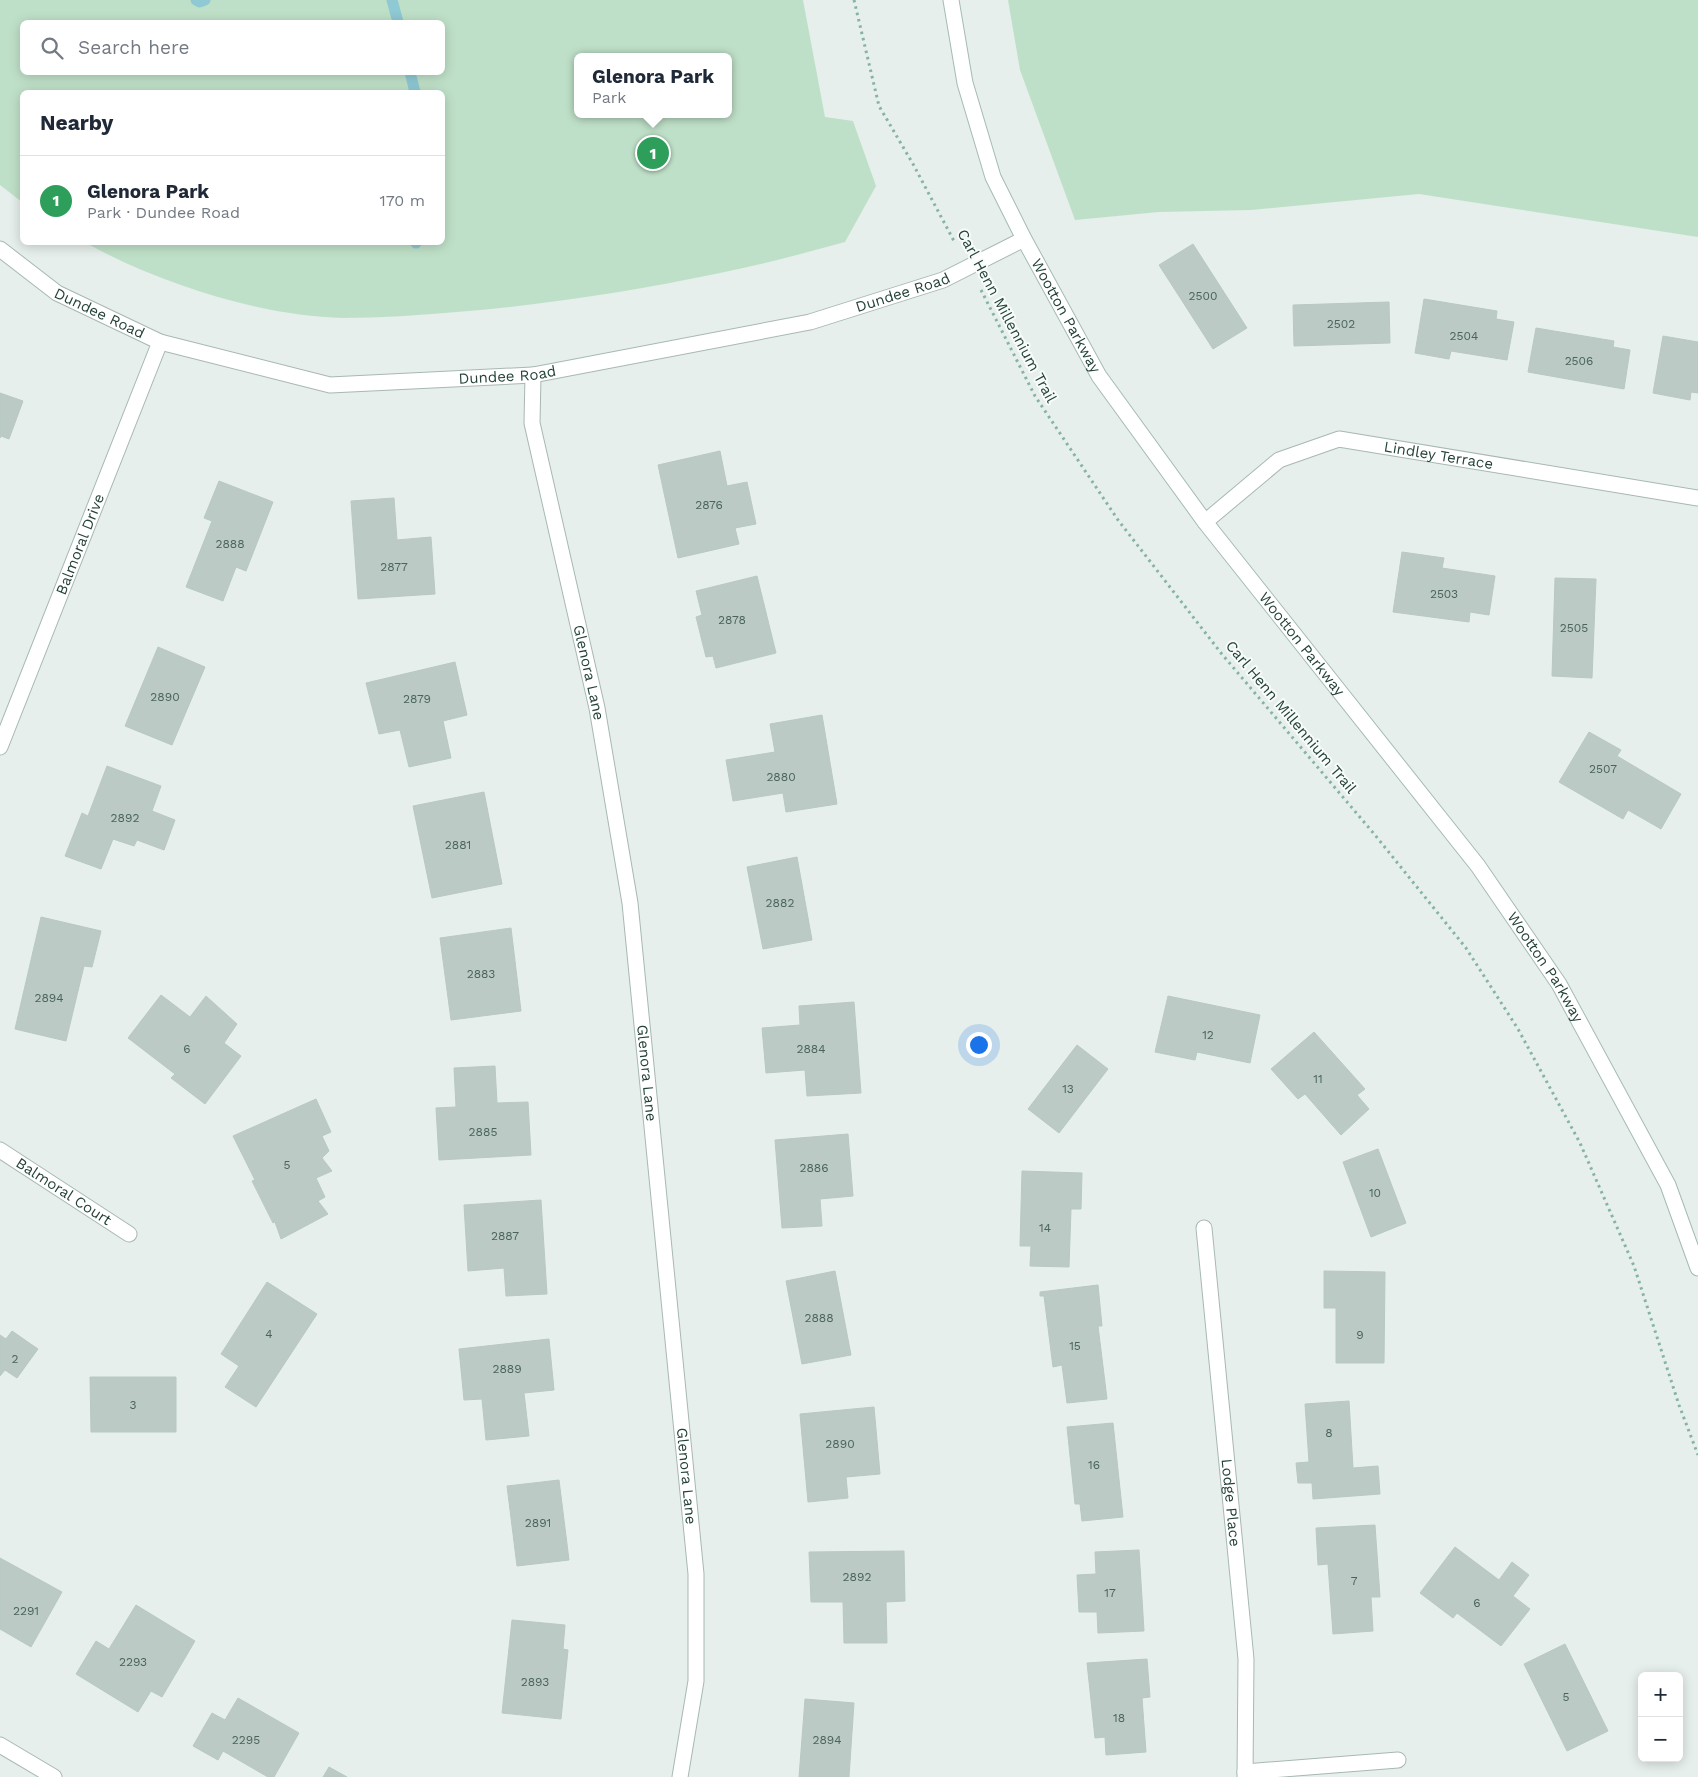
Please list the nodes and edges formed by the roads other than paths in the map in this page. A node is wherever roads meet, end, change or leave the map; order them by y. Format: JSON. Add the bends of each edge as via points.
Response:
{"nodes":[{"id":1,"x":951,"y":0,"type":"edge"},
{"id":2,"x":1024,"y":239,"type":"junction"},
{"id":3,"x":0,"y":250,"type":"edge"},
{"id":4,"x":160,"y":342,"type":"junction"},
{"id":5,"x":533,"y":375,"type":"junction"},
{"id":6,"x":1698,"y":498,"type":"edge"},
{"id":7,"x":1205,"y":522,"type":"junction"},
{"id":8,"x":0,"y":747,"type":"edge"},
{"id":9,"x":0,"y":1150,"type":"edge"},
{"id":10,"x":1204,"y":1228,"type":"dead end"},
{"id":11,"x":129,"y":1234,"type":"dead end"},
{"id":12,"x":1698,"y":1268,"type":"edge"},
{"id":13,"x":0,"y":1745,"type":"edge"},
{"id":14,"x":1398,"y":1760,"type":"dead end"},
{"id":15,"x":1245,"y":1774,"type":"edge"},
{"id":16,"x":54,"y":1777,"type":"edge"},
{"id":17,"x":680,"y":1777,"type":"edge"}],
"edges":[{"from":1,"to":2,"type":"street","name":"Wootton Parkway","via":[[965,83],[990,168]]},
{"from":2,"to":5,"type":"street","name":"Dundee Road","via":[[943,280],[810,322]]},
{"from":2,"to":7,"type":"street","name":"Wootton Parkway","via":[[1099,376]]},
{"from":3,"to":4,"type":"street","name":"Dundee Road","via":[[57,293]]},
{"from":4,"to":5,"type":"street","name":"Dundee Road","via":[[330,386]]},
{"from":4,"to":8,"type":"street","name":"Balmoral Drive"},
{"from":5,"to":17,"type":"street","name":"Glenora Lane","via":[[532,423],[597,708],[630,903],[696,1574],[696,1681]]},
{"from":6,"to":7,"type":"street","name":"Lindley Terrace","via":[[1339,439],[1279,460]]},
{"from":7,"to":12,"type":"street","name":"Wootton Parkway","via":[[1478,866],[1559,984],[1668,1185]]},
{"from":9,"to":11,"type":"street","name":"Balmoral Court"},
{"from":10,"to":15,"type":"street","name":"Lodge Place","via":[[1246,1659]]},
{"from":13,"to":16,"type":"street"},
{"from":14,"to":15,"type":"street"}]}
